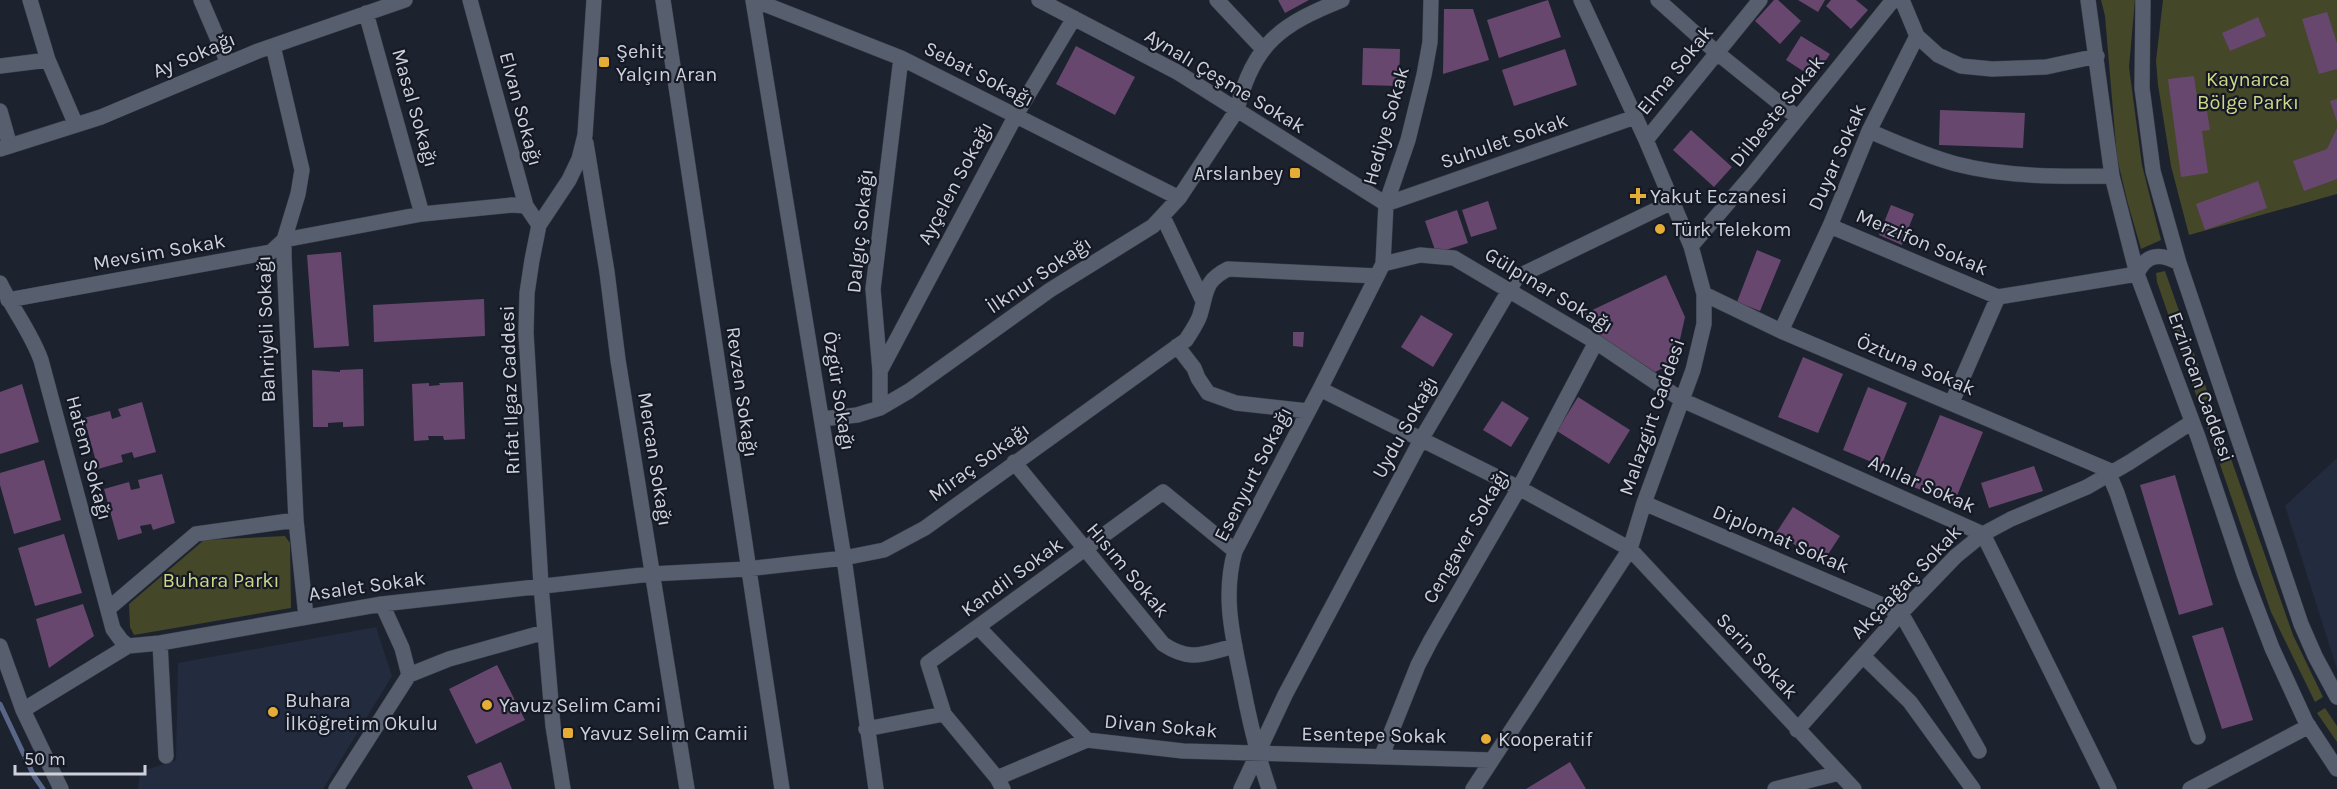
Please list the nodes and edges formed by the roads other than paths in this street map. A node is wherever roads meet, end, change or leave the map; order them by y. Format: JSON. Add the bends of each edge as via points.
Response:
{"nodes":[{"id":1,"x":30,"y":0,"type":"edge"},
{"id":2,"x":201,"y":0,"type":"edge"},
{"id":3,"x":405,"y":0,"type":"edge"},
{"id":4,"x":470,"y":0,"type":"edge"},
{"id":5,"x":594,"y":0,"type":"edge"},
{"id":6,"x":663,"y":0,"type":"edge"},
{"id":7,"x":754,"y":0,"type":"edge"},
{"id":8,"x":1039,"y":0,"type":"edge"},
{"id":9,"x":1217,"y":0,"type":"edge"},
{"id":10,"x":1342,"y":0,"type":"edge"},
{"id":11,"x":1431,"y":0,"type":"edge"},
{"id":12,"x":1581,"y":0,"type":"edge"},
{"id":13,"x":1658,"y":0,"type":"edge"},
{"id":14,"x":1760,"y":0,"type":"edge"},
{"id":15,"x":1893,"y":0,"type":"edge"},
{"id":16,"x":1902,"y":0,"type":"edge"},
{"id":17,"x":2088,"y":0,"type":"edge"},
{"id":18,"x":2143,"y":0,"type":"edge"},
{"id":19,"x":366,"y":13,"type":"junction"},
{"id":20,"x":1074,"y":18,"type":"junction"},
{"id":21,"x":1917,"y":36,"type":"junction"},
{"id":22,"x":273,"y":46,"type":"junction"},
{"id":23,"x":1263,"y":49,"type":"junction"},
{"id":24,"x":1716,"y":52,"type":"junction"},
{"id":25,"x":2097,"y":56,"type":"junction"},
{"id":26,"x":901,"y":58,"type":"junction"},
{"id":27,"x":48,"y":60,"type":"junction"},
{"id":28,"x":228,"y":63,"type":"junction"},
{"id":29,"x":0,"y":66,"type":"edge"},
{"id":30,"x":1237,"y":110,"type":"junction"},
{"id":31,"x":0,"y":111,"type":"edge"},
{"id":32,"x":1016,"y":116,"type":"junction"},
{"id":33,"x":1635,"y":117,"type":"junction"},
{"id":34,"x":1798,"y":118,"type":"junction"},
{"id":35,"x":76,"y":125,"type":"junction"},
{"id":36,"x":1869,"y":131,"type":"junction"},
{"id":37,"x":585,"y":135,"type":"junction"},
{"id":38,"x":1646,"y":140,"type":"junction"},
{"id":39,"x":5,"y":147,"type":"edge"},
{"id":40,"x":2112,"y":176,"type":"junction"},
{"id":41,"x":1179,"y":198,"type":"junction"},
{"id":42,"x":1672,"y":202,"type":"junction"},
{"id":43,"x":1386,"y":204,"type":"junction"},
{"id":44,"x":526,"y":206,"type":"junction"},
{"id":45,"x":422,"y":214,"type":"junction"},
{"id":46,"x":1163,"y":217,"type":"junction"},
{"id":47,"x":540,"y":225,"type":"junction"},
{"id":48,"x":1830,"y":226,"type":"junction"},
{"id":49,"x":284,"y":240,"type":"junction"},
{"id":50,"x":1691,"y":246,"type":"junction"},
{"id":51,"x":2179,"y":263,"type":"junction"},
{"id":52,"x":1380,"y":270,"type":"junction"},
{"id":53,"x":2137,"y":274,"type":"junction"},
{"id":54,"x":0,"y":283,"type":"edge"},
{"id":55,"x":1510,"y":291,"type":"junction"},
{"id":56,"x":1704,"y":294,"type":"junction"},
{"id":57,"x":1998,"y":297,"type":"junction"},
{"id":58,"x":8,"y":300,"type":"junction"},
{"id":59,"x":1203,"y":301,"type":"junction"},
{"id":60,"x":1781,"y":331,"type":"junction"},
{"id":61,"x":1596,"y":342,"type":"junction"},
{"id":62,"x":1178,"y":346,"type":"junction"},
{"id":63,"x":880,"y":371,"type":"junction"},
{"id":64,"x":1320,"y":389,"type":"junction"},
{"id":65,"x":1682,"y":400,"type":"junction"},
{"id":66,"x":1952,"y":402,"type":"junction"},
{"id":67,"x":880,"y":408,"type":"junction"},
{"id":68,"x":1308,"y":411,"type":"junction"},
{"id":69,"x":822,"y":419,"type":"junction"},
{"id":70,"x":2192,"y":422,"type":"junction"},
{"id":71,"x":1422,"y":438,"type":"junction"},
{"id":72,"x":1014,"y":462,"type":"junction"},
{"id":73,"x":2111,"y":473,"type":"junction"},
{"id":74,"x":1519,"y":488,"type":"junction"},
{"id":75,"x":1644,"y":503,"type":"junction"},
{"id":76,"x":296,"y":520,"type":"junction"},
{"id":77,"x":1983,"y":534,"type":"junction"},
{"id":78,"x":1630,"y":549,"type":"junction"},
{"id":79,"x":1085,"y":551,"type":"junction"},
{"id":80,"x":1235,"y":551,"type":"junction"},
{"id":81,"x":844,"y":558,"type":"junction"},
{"id":82,"x":747,"y":569,"type":"junction"},
{"id":83,"x":651,"y":574,"type":"junction"},
{"id":84,"x":541,"y":585,"type":"junction"},
{"id":85,"x":382,"y":604,"type":"junction"},
{"id":86,"x":108,"y":609,"type":"junction"},
{"id":87,"x":1901,"y":613,"type":"junction"},
{"id":88,"x":306,"y":616,"type":"junction"},
{"id":89,"x":978,"y":627,"type":"junction"},
{"id":90,"x":545,"y":632,"type":"junction"},
{"id":91,"x":160,"y":643,"type":"junction"},
{"id":92,"x":0,"y":646,"type":"edge"},
{"id":93,"x":128,"y":646,"type":"junction"},
{"id":94,"x":1235,"y":646,"type":"junction"},
{"id":95,"x":1863,"y":656,"type":"junction"},
{"id":96,"x":409,"y":675,"type":"junction"},
{"id":97,"x":2337,"y":697,"type":"edge"},
{"id":98,"x":23,"y":710,"type":"junction"},
{"id":99,"x":944,"y":714,"type":"junction"},
{"id":100,"x":2309,"y":726,"type":"junction"},
{"id":101,"x":866,"y":729,"type":"junction"},
{"id":102,"x":1797,"y":730,"type":"junction"},
{"id":103,"x":2198,"y":737,"type":"dead end"},
{"id":104,"x":1087,"y":740,"type":"junction"},
{"id":105,"x":1979,"y":751,"type":"dead end"},
{"id":106,"x":1256,"y":753,"type":"junction"},
{"id":107,"x":1382,"y":755,"type":"junction"},
{"id":108,"x":166,"y":756,"type":"dead end"},
{"id":109,"x":1491,"y":760,"type":"junction"},
{"id":110,"x":2337,"y":769,"type":"edge"},
{"id":111,"x":1839,"y":773,"type":"junction"},
{"id":112,"x":1000,"y":784,"type":"edge"},
{"id":113,"x":62,"y":789,"type":"edge"},
{"id":114,"x":336,"y":789,"type":"edge"},
{"id":115,"x":563,"y":789,"type":"edge"},
{"id":116,"x":687,"y":789,"type":"edge"},
{"id":117,"x":782,"y":789,"type":"edge"},
{"id":118,"x":876,"y":789,"type":"edge"},
{"id":119,"x":1241,"y":789,"type":"edge"},
{"id":120,"x":1269,"y":789,"type":"edge"},
{"id":121,"x":1473,"y":789,"type":"edge"},
{"id":122,"x":1775,"y":789,"type":"edge"},
{"id":123,"x":1854,"y":789,"type":"edge"},
{"id":124,"x":1973,"y":789,"type":"edge"},
{"id":125,"x":2109,"y":789,"type":"edge"},
{"id":126,"x":2190,"y":789,"type":"edge"}],
"edges":[{"from":1,"to":27,"type":"street"},
{"from":2,"to":28,"type":"street"},
{"from":3,"to":19,"type":"street","name":"Ay Sokağı"},
{"from":4,"to":44,"type":"street","name":"Elvan Sokağı"},
{"from":5,"to":37,"type":"street","name":"Rıfat Ilgaz Caddesi"},
{"from":6,"to":82,"type":"street","name":"Revzen Sokağı"},
{"from":7,"to":26,"type":"street","name":"Sebat Sokağı"},
{"from":7,"to":69,"type":"street","name":"Özgür Sokağı"},
{"from":8,"to":20,"type":"street","name":"Aynalı Çeşme Sokak"},
{"from":9,"to":23,"type":"street"},
{"from":10,"to":23,"type":"street","name":"İlknur Sokağı","via":[[1282,29]]},
{"from":11,"to":43,"type":"street","name":"Hediye Sokak","via":[[1424,75],[1408,140]]},
{"from":12,"to":33,"type":"street","name":"Malazgirt Caddesi"},
{"from":13,"to":24,"type":"street"},
{"from":14,"to":24,"type":"street","name":"Elma Sokak"},
{"from":15,"to":34,"type":"street","name":"Dilbeste Sokak"},
{"from":16,"to":21,"type":"street"},
{"from":17,"to":25,"type":"street","name":"Erzincan Caddesi"},
{"from":18,"to":51,"type":"street","name":"Erzincan Caddesi","via":[[2142,88],[2154,171]]},
{"from":19,"to":22,"type":"street","name":"Ay Sokağı"},
{"from":19,"to":45,"type":"street","name":"Masal Sokağı"},
{"from":20,"to":30,"type":"street","name":"Aynalı Çeşme Sokak","via":[[1177,72]]},
{"from":20,"to":32,"type":"street","name":"Ayçelen Sokağı"},
{"from":21,"to":25,"type":"street","via":[[1938,55],[1961,66],[2046,67]]},
{"from":21,"to":36,"type":"street","name":"Duyar Sokak"},
{"from":22,"to":28,"type":"street","name":"Ay Sokağı"},
{"from":22,"to":49,"type":"street","name":"Bahriyeli Sokağı","via":[[302,170]]},
{"from":23,"to":30,"type":"street","name":"İlknur Sokağı"},
{"from":24,"to":34,"type":"street"},
{"from":24,"to":38,"type":"street","name":"Elma Sokak"},
{"from":25,"to":40,"type":"street","name":"Erzincan Caddesi"},
{"from":26,"to":32,"type":"street","name":"Sebat Sokağı"},
{"from":26,"to":63,"type":"street","name":"Dalgıç Sokağı","via":[[873,289]]},
{"from":27,"to":29,"type":"street"},
{"from":27,"to":35,"type":"street"},
{"from":28,"to":35,"type":"street","name":"Ay Sokağı"},
{"from":30,"to":41,"type":"street","name":"İlknur Sokağı"},
{"from":30,"to":43,"type":"street","name":"Aynalı Çeşme Sokak"},
{"from":31,"to":39,"type":"street"},
{"from":32,"to":41,"type":"street","name":"Sebat Sokağı"},
{"from":32,"to":63,"type":"street","name":"Ayçelen Sokağı"},
{"from":33,"to":38,"type":"street","name":"Malazgirt Caddesi"},
{"from":33,"to":43,"type":"street","name":"Suhulet Sokak"},
{"from":34,"to":50,"type":"street","name":"Dilbeste Sokak"},
{"from":35,"to":39,"type":"street","name":"Ay Sokağı"},
{"from":36,"to":40,"type":"street","via":[[1954,164],[1995,172],[2050,177]]},
{"from":36,"to":48,"type":"street","name":"Duyar Sokak"},
{"from":37,"to":47,"type":"street","name":"Rıfat Ilgaz Caddesi","via":[[569,180]]},
{"from":37,"to":83,"type":"street","name":"Mercan Sokağı"},
{"from":38,"to":42,"type":"street","name":"Malazgirt Caddesi"},
{"from":40,"to":53,"type":"street","name":"Erzincan Caddesi"},
{"from":41,"to":46,"type":"street","name":"İlknur Sokağı"},
{"from":42,"to":50,"type":"street","name":"Malazgirt Caddesi"},
{"from":42,"to":55,"type":"street","name":"Uydu Sokağı","via":[[1517,278]]},
{"from":43,"to":52,"type":"street","name":"Hediye Sokak"},
{"from":44,"to":45,"type":"street","name":"Mevsim Sokak"},
{"from":44,"to":47,"type":"street","name":"Elvan Sokağı"},
{"from":45,"to":49,"type":"street","name":"Mevsim Sokak"},
{"from":46,"to":59,"type":"street"},
{"from":46,"to":67,"type":"street","name":"İlknur Sokağı"},
{"from":47,"to":84,"type":"street","name":"Rıfat Ilgaz Caddesi","via":[[527,293],[526,333]]},
{"from":48,"to":57,"type":"street","name":"Merzifon Sokak"},
{"from":48,"to":60,"type":"street","name":"Duyar Sokak"},
{"from":49,"to":58,"type":"street","name":"Mevsim Sokak","via":[[271,252]]},
{"from":49,"to":76,"type":"street","name":"Bahriyeli Sokağı"},
{"from":50,"to":56,"type":"street","name":"Malazgirt Caddesi"},
{"from":51,"to":53,"type":"street","via":[[2161,255],[2153,256]]},
{"from":51,"to":97,"type":"street","name":"Erzincan Caddesi","via":[[2301,624]]},
{"from":52,"to":55,"type":"street","name":"Gülpınar Sokağı","via":[[1420,255],[1454,258]]},
{"from":52,"to":59,"type":"street","name":"Miraç Sokağı","via":[[1228,269],[1210,281]]},
{"from":52,"to":64,"type":"street","name":"Esenyurt Sokağı"},
{"from":53,"to":57,"type":"street"},
{"from":53,"to":70,"type":"street","name":"Erzincan Caddesi"},
{"from":54,"to":58,"type":"street","name":"Hatem Sokağı"},
{"from":55,"to":61,"type":"street","name":"Gülpınar Sokağı"},
{"from":55,"to":71,"type":"street","name":"Uydu Sokağı"},
{"from":56,"to":60,"type":"street","name":"Öztuna Sokak"},
{"from":56,"to":65,"type":"street","name":"Malazgirt Caddesi","via":[[1701,342]]},
{"from":57,"to":66,"type":"street"},
{"from":58,"to":86,"type":"street","name":"Hatem Sokağı","via":[[31,335],[41,360]]},
{"from":59,"to":62,"type":"street","name":"Miraç Sokağı","via":[[1192,330]]},
{"from":60,"to":66,"type":"street","name":"Öztuna Sokak"},
{"from":61,"to":65,"type":"street","name":"Gülpınar Sokağı"},
{"from":61,"to":74,"type":"street","name":"Cengaver Sokağı"},
{"from":62,"to":68,"type":"street","via":[[1208,393],[1236,403]]},
{"from":62,"to":72,"type":"street","name":"Miraç Sokağı"},
{"from":63,"to":67,"type":"street","name":"Dalgıç Sokağı"},
{"from":64,"to":68,"type":"street","name":"Esenyurt Sokağı"},
{"from":64,"to":71,"type":"street","name":"Serin Sokak"},
{"from":65,"to":75,"type":"street","name":"Malazgirt Caddesi"},
{"from":65,"to":77,"type":"street","name":"Anılar Sokak"},
{"from":66,"to":73,"type":"street","name":"Öztuna Sokak"},
{"from":67,"to":69,"type":"street","name":"İlknur Sokağı"},
{"from":68,"to":80,"type":"street","name":"Esenyurt Sokağı"},
{"from":69,"to":81,"type":"street","name":"Özgür Sokağı"},
{"from":70,"to":73,"type":"street","name":"Akçaağaç Sokak"},
{"from":70,"to":100,"type":"street","name":"Erzincan Caddesi","via":[[2268,638]]},
{"from":71,"to":74,"type":"street","name":"Serin Sokak"},
{"from":71,"to":106,"type":"street","name":"Uydu Sokağı"},
{"from":72,"to":79,"type":"street","name":"Hısım Sokak"},
{"from":72,"to":81,"type":"street","name":"Miraç Sokağı","via":[[905,540],[884,550]]},
{"from":73,"to":77,"type":"street","name":"Akçaağaç Sokak"},
{"from":73,"to":103,"type":"street"},
{"from":74,"to":78,"type":"street","name":"Serin Sokak"},
{"from":74,"to":107,"type":"street","name":"Cengaver Sokağı","via":[[1426,648]]},
{"from":75,"to":78,"type":"street","name":"Malazgirt Caddesi"},
{"from":75,"to":87,"type":"street","name":"Diplomat Sokak"},
{"from":76,"to":86,"type":"street","via":[[196,534]]},
{"from":76,"to":88,"type":"street","name":"Bahriyeli Sokağı"},
{"from":77,"to":87,"type":"street","name":"Akçaağaç Sokak"},
{"from":77,"to":125,"type":"street","name":"Anılar Sokak"},
{"from":78,"to":102,"type":"street","name":"Serin Sokak"},
{"from":78,"to":109,"type":"street","name":"Malazgirt Caddesi"},
{"from":79,"to":80,"type":"street","name":"Kandil Sokak","via":[[1163,492]]},
{"from":79,"to":89,"type":"street","name":"Kandil Sokak"},
{"from":79,"to":94,"type":"street","name":"Hısım Sokak","via":[[1163,644],[1178,654],[1190,656]]},
{"from":80,"to":94,"type":"street","name":"Esenyurt Sokağı","via":[[1228,596]]},
{"from":81,"to":82,"type":"street","name":"Miraç Sokağı"},
{"from":81,"to":101,"type":"street","name":"Özgür Sokağı"},
{"from":82,"to":83,"type":"street","name":"Miraç Sokağı"},
{"from":82,"to":117,"type":"street","name":"Revzen Sokağı"},
{"from":83,"to":84,"type":"street","name":"Miraç Sokağı"},
{"from":83,"to":116,"type":"street","name":"Mercan Sokağı"},
{"from":84,"to":85,"type":"street","name":"Asalet Sokak"},
{"from":84,"to":90,"type":"street","name":"Rıfat Ilgaz Caddesi"},
{"from":85,"to":88,"type":"street","name":"Asalet Sokak"},
{"from":85,"to":96,"type":"street","via":[[402,648]]},
{"from":86,"to":93,"type":"street","name":"Hatem Sokağı","via":[[113,629]]},
{"from":87,"to":95,"type":"street","name":"Akçaağaç Sokak"},
{"from":87,"to":105,"type":"street"},
{"from":88,"to":91,"type":"street","name":"Asalet Sokak"},
{"from":89,"to":99,"type":"street","name":"Kandil Sokak","via":[[928,663]]},
{"from":89,"to":104,"type":"street"},
{"from":90,"to":96,"type":"street","via":[[479,649]]},
{"from":90,"to":115,"type":"street","name":"Rıfat Ilgaz Caddesi"},
{"from":91,"to":93,"type":"street","name":"Asalet Sokak"},
{"from":91,"to":108,"type":"street"},
{"from":92,"to":98,"type":"street"},
{"from":93,"to":98,"type":"street"},
{"from":94,"to":106,"type":"street","name":"Esenyurt Sokağı"},
{"from":95,"to":102,"type":"street","name":"Akçaağaç Sokak"},
{"from":95,"to":124,"type":"street","via":[[1910,702]]},
{"from":96,"to":114,"type":"street"},
{"from":98,"to":113,"type":"street"},
{"from":99,"to":101,"type":"street"},
{"from":99,"to":112,"type":"street","name":"Kandil Sokak"},
{"from":100,"to":110,"type":"street","name":"Erzincan Caddesi"},
{"from":100,"to":126,"type":"street"},
{"from":101,"to":118,"type":"street","name":"Özgür Sokağı"},
{"from":102,"to":111,"type":"street","name":"Serin Sokak"},
{"from":104,"to":106,"type":"street","name":"Divan Sokak","via":[[1183,751]]},
{"from":104,"to":112,"type":"street","name":"Divan Sokak"},
{"from":106,"to":107,"type":"street","name":"Esentepe Sokak"},
{"from":106,"to":119,"type":"street","name":"Uydu Sokağı"},
{"from":106,"to":120,"type":"street","name":"Esenyurt Sokağı"},
{"from":107,"to":109,"type":"street","name":"Esentepe Sokak"},
{"from":109,"to":121,"type":"street","name":"Malazgirt Caddesi"},
{"from":111,"to":122,"type":"street"},
{"from":111,"to":123,"type":"street","name":"Serin Sokak"}]}
